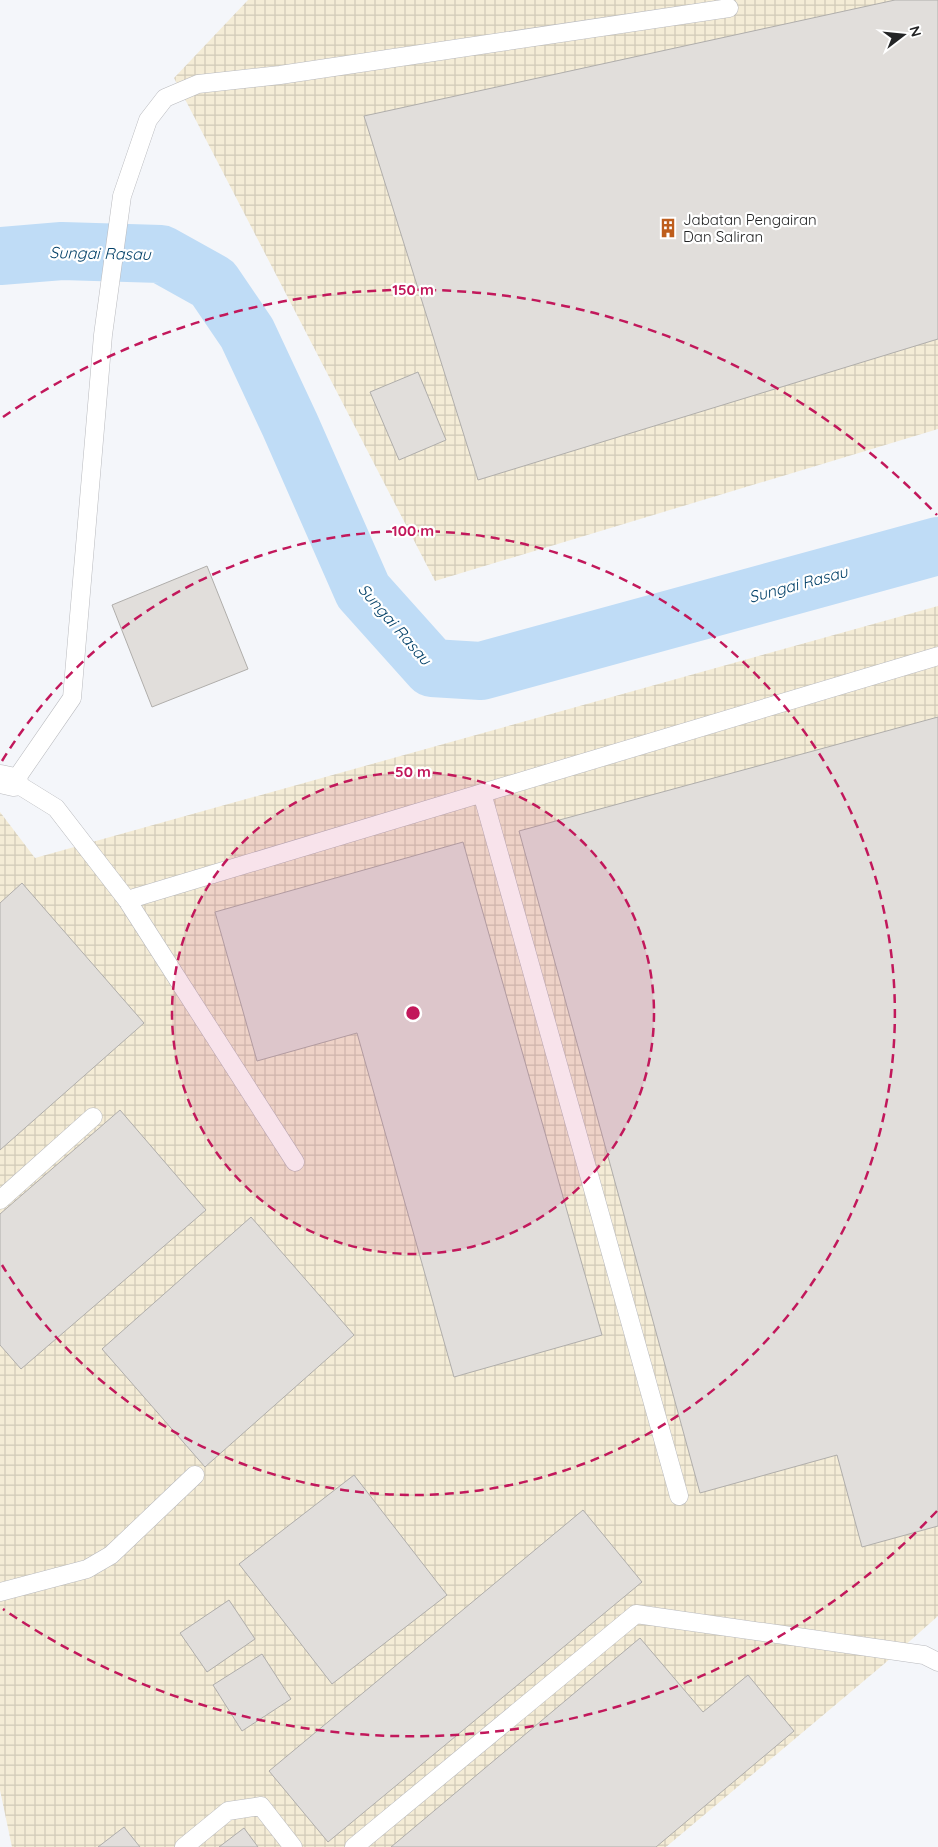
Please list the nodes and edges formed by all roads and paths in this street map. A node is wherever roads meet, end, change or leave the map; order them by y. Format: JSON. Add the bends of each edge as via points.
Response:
{"nodes":[{"id":1,"x":729,"y":8,"type":"dead end"},
{"id":2,"x":938,"y":656,"type":"edge"},
{"id":3,"x":7,"y":781,"type":"edge"},
{"id":4,"x":482,"y":793,"type":"junction"},
{"id":5,"x":127,"y":900,"type":"junction"},
{"id":6,"x":92,"y":1117,"type":"dead end"},
{"id":7,"x":295,"y":1162,"type":"dead end"},
{"id":8,"x":0,"y":1200,"type":"edge"},
{"id":9,"x":195,"y":1476,"type":"dead end"},
{"id":10,"x":679,"y":1496,"type":"dead end"},
{"id":11,"x":0,"y":1592,"type":"edge"},
{"id":12,"x":938,"y":1662,"type":"edge"},
{"id":13,"x":184,"y":1847,"type":"edge"},
{"id":14,"x":293,"y":1847,"type":"edge"},
{"id":15,"x":354,"y":1847,"type":"edge"}],
"edges":[{"from":1,"to":3,"type":"lane","via":[[280,75],[198,84],[165,98],[148,120],[122,196],[103,335],[72,698]]},
{"from":2,"to":4,"type":"lane"},
{"from":3,"to":5,"type":"lane","via":[[56,808]]},
{"from":4,"to":5,"type":"lane"},
{"from":4,"to":10,"type":"lane"},
{"from":5,"to":7,"type":"lane"},
{"from":6,"to":8,"type":"lane"},
{"from":9,"to":11,"type":"lane","via":[[111,1555],[87,1569]]},
{"from":12,"to":15,"type":"lane","via":[[924,1655],[636,1614]]},
{"from":13,"to":14,"type":"lane","via":[[228,1811],[260,1806]]}]}
